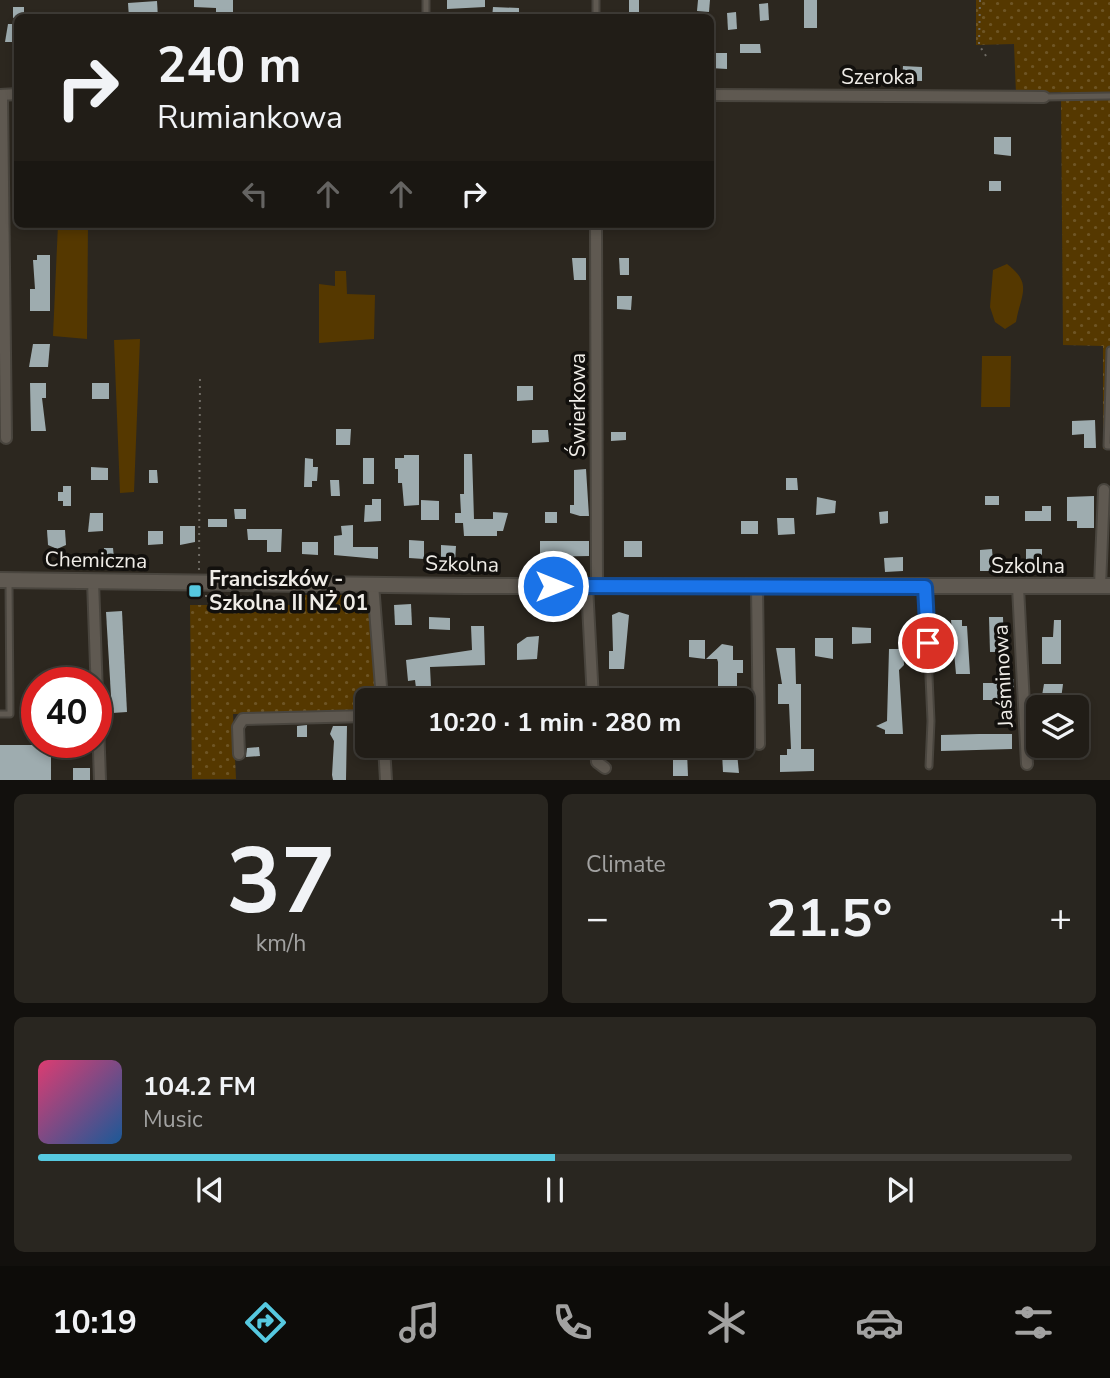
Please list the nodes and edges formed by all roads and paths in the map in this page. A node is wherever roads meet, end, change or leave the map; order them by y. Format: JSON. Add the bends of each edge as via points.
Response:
{"nodes":[{"id":1,"x":980,"y":0,"type":"edge"},
{"id":2,"x":988,"y":59,"type":"dead end"},
{"id":3,"x":1,"y":95,"type":"edge"},
{"id":4,"x":714,"y":95,"type":"edge"},
{"id":5,"x":1110,"y":96,"type":"edge"},
{"id":6,"x":1044,"y":97,"type":"joint"},
{"id":7,"x":596,"y":228,"type":"edge"},
{"id":8,"x":1110,"y":350,"type":"edge"},
{"id":9,"x":200,"y":375,"type":"dead end"},
{"id":10,"x":6,"y":438,"type":"dead end"},
{"id":11,"x":1110,"y":446,"type":"edge"},
{"id":12,"x":1104,"y":490,"type":"dead end"},
{"id":13,"x":5,"y":580,"type":"edge"},
{"id":14,"x":93,"y":581,"type":"junction"},
{"id":15,"x":195,"y":582,"type":"junction"},
{"id":16,"x":373,"y":584,"type":"junction"},
{"id":17,"x":592,"y":586,"type":"junction"},
{"id":18,"x":757,"y":586,"type":"junction"},
{"id":19,"x":1105,"y":586,"type":"edge"},
{"id":20,"x":925,"y":587,"type":"junction"},
{"id":21,"x":1018,"y":587,"type":"junction"},
{"id":22,"x":381,"y":688,"type":"edge"},
{"id":23,"x":593,"y":688,"type":"edge"},
{"id":24,"x":0,"y":714,"type":"edge"},
{"id":25,"x":355,"y":716,"type":"edge"},
{"id":26,"x":759,"y":744,"type":"dead end"},
{"id":27,"x":239,"y":754,"type":"dead end"},
{"id":28,"x":385,"y":758,"type":"edge"},
{"id":29,"x":597,"y":758,"type":"edge"},
{"id":30,"x":1027,"y":764,"type":"dead end"},
{"id":31,"x":929,"y":766,"type":"dead end"},
{"id":32,"x":604,"y":768,"type":"dead end"},
{"id":33,"x":100,"y":779,"type":"edge"},
{"id":34,"x":386,"y":779,"type":"edge"}],
"edges":[{"from":1,"to":2,"type":"path","via":[[979,45]]},
{"from":3,"to":10,"type":"street"},
{"from":4,"to":6,"type":"street","name":"Szeroka"},
{"from":5,"to":6,"type":"lane"},
{"from":7,"to":17,"type":"street","name":"Świerkowa"},
{"from":8,"to":11,"type":"lane"},
{"from":9,"to":15,"type":"path"},
{"from":12,"to":19,"type":"street"},
{"from":13,"to":14,"type":"street","name":"Chemiczna"},
{"from":13,"to":24,"type":"lane","via":[[10,714]]},
{"from":14,"to":15,"type":"street","name":"Chemiczna"},
{"from":14,"to":33,"type":"street"},
{"from":15,"to":16,"type":"street","name":"Szkolna"},
{"from":16,"to":17,"type":"street","name":"Szkolna"},
{"from":16,"to":22,"type":"street"},
{"from":17,"to":18,"type":"street","name":"Szkolna"},
{"from":17,"to":23,"type":"street","name":"Świerkowa"},
{"from":18,"to":20,"type":"street","name":"Szkolna"},
{"from":18,"to":26,"type":"street"},
{"from":19,"to":21,"type":"street","name":"Szkolna"},
{"from":20,"to":21,"type":"street","name":"Szkolna"},
{"from":20,"to":31,"type":"lane"},
{"from":21,"to":30,"type":"street","name":"Jaśminowa"},
{"from":25,"to":27,"type":"street","via":[[243,719],[238,727]]},
{"from":28,"to":34,"type":"street"},
{"from":29,"to":32,"type":"street"}]}
